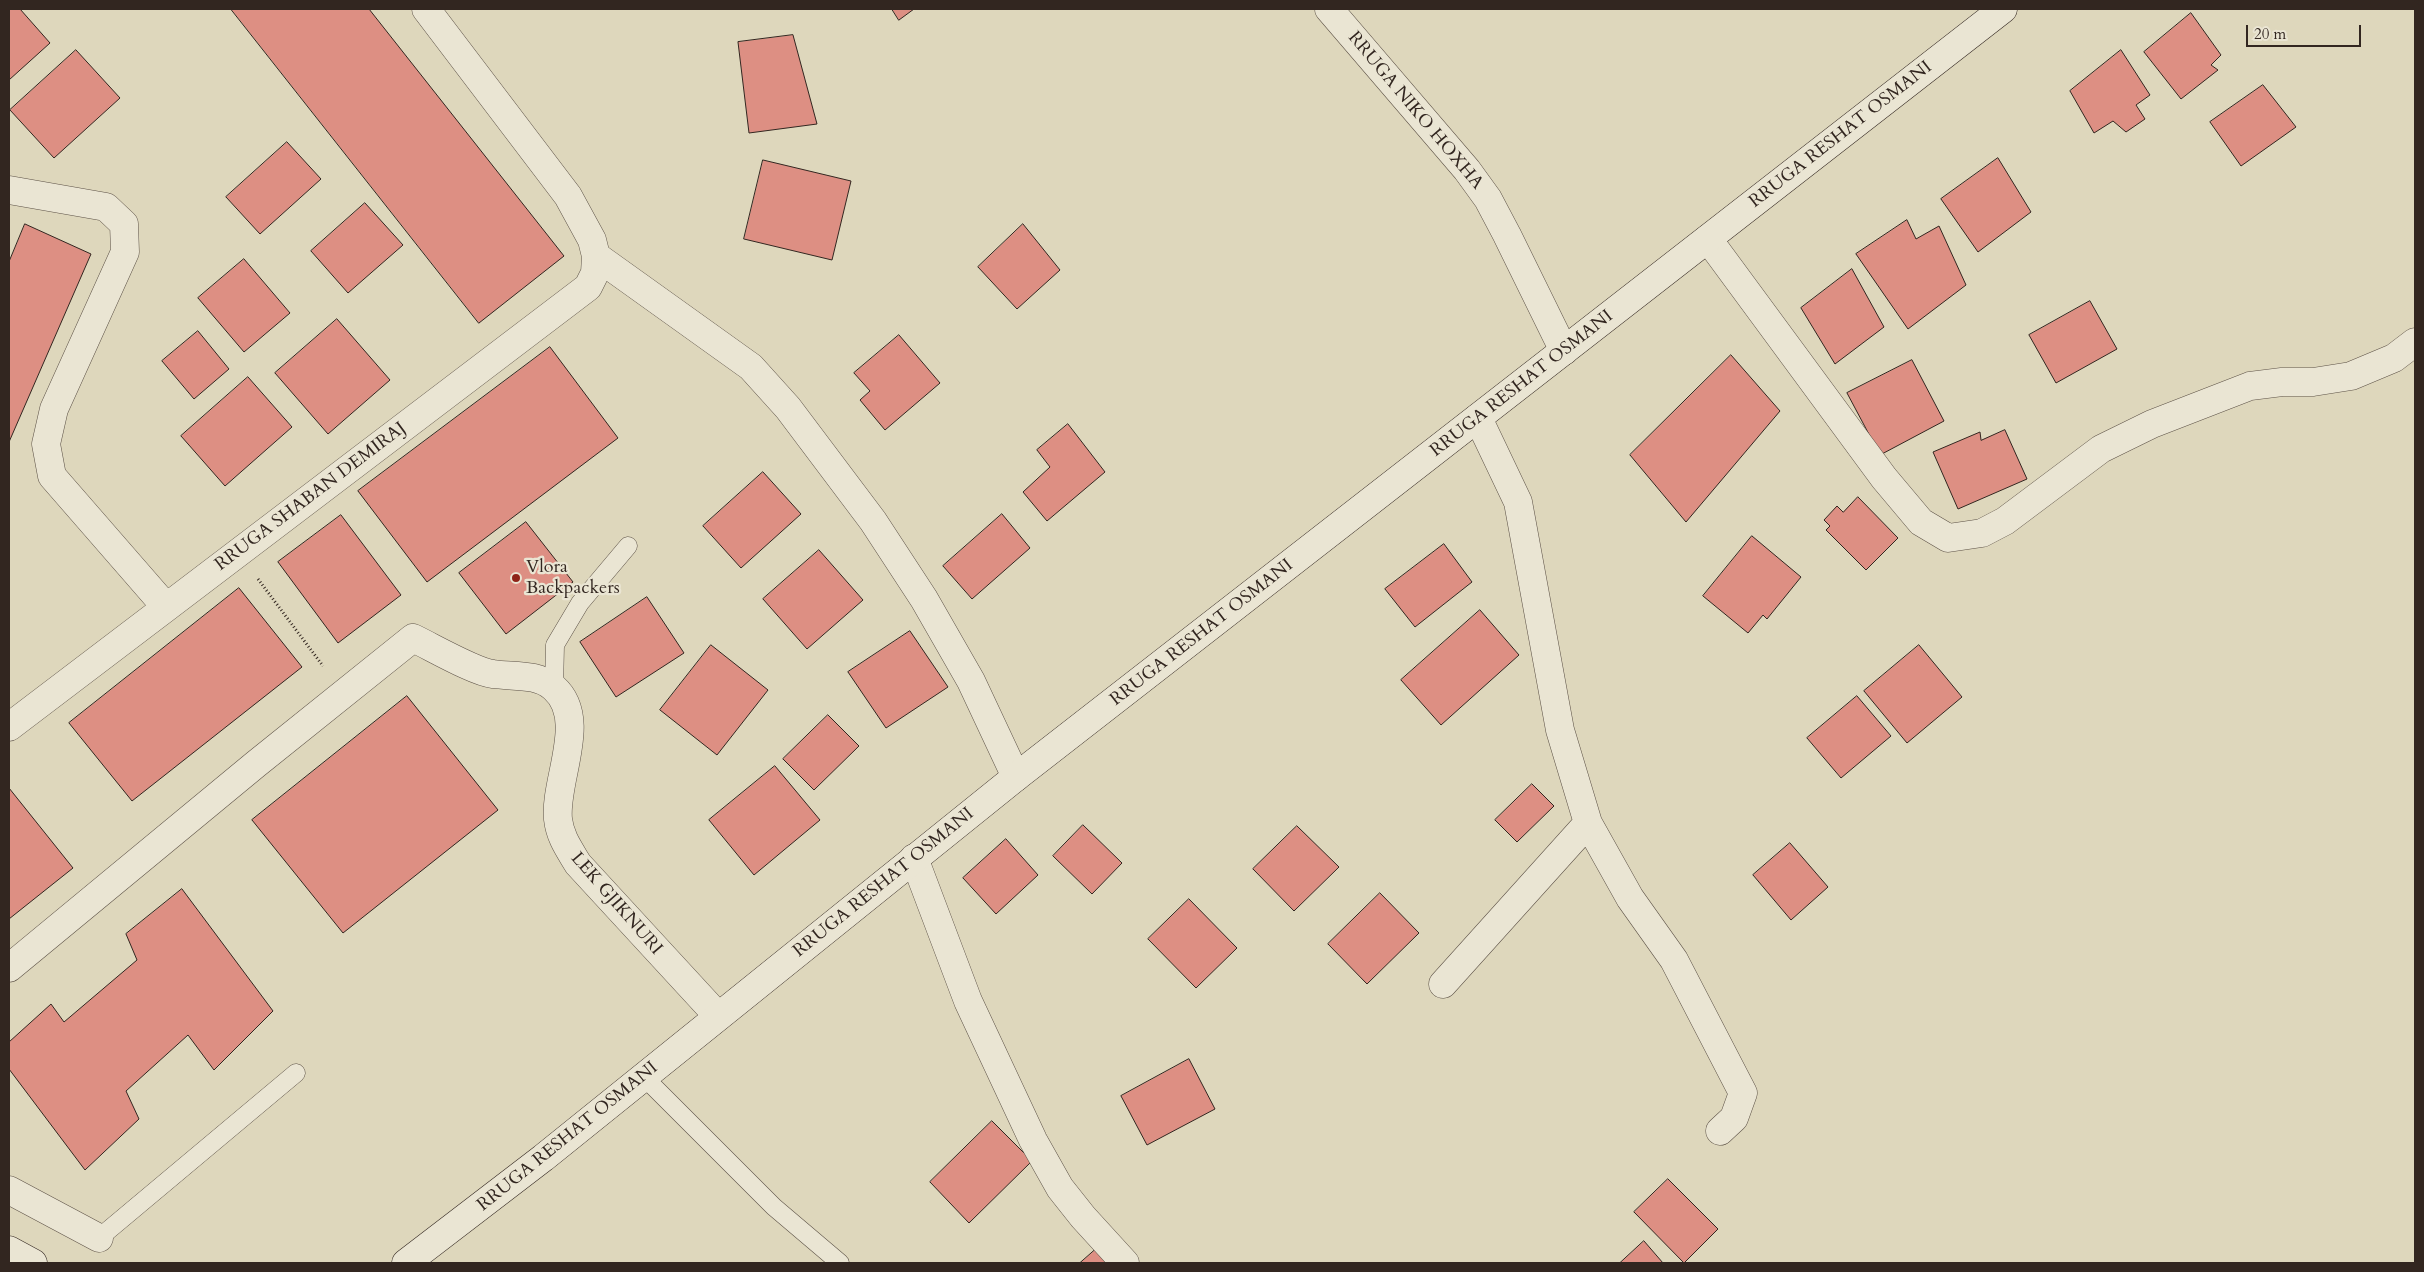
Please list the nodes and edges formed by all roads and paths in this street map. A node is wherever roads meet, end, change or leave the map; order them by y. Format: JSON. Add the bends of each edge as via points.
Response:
{"nodes":[{"id":1,"x":426,"y":9,"type":"edge"},
{"id":2,"x":2003,"y":9,"type":"edge"},
{"id":3,"x":1335,"y":11,"type":"edge"},
{"id":4,"x":9,"y":190,"type":"edge"},
{"id":5,"x":1708,"y":239,"type":"junction"},
{"id":6,"x":596,"y":256,"type":"junction"},
{"id":7,"x":2415,"y":342,"type":"edge"},
{"id":8,"x":1564,"y":351,"type":"junction"},
{"id":9,"x":1478,"y":418,"type":"junction"},
{"id":10,"x":628,"y":546,"type":"dead end"},
{"id":11,"x":238,"y":552,"type":"junction"},
{"id":12,"x":166,"y":607,"type":"junction"},
{"id":13,"x":554,"y":688,"type":"junction"},
{"id":14,"x":343,"y":695,"type":"junction"},
{"id":15,"x":9,"y":727,"type":"edge"},
{"id":16,"x":1016,"y":777,"type":"junction"},
{"id":17,"x":1588,"y":823,"type":"junction"},
{"id":18,"x":914,"y":858,"type":"junction"},
{"id":19,"x":9,"y":968,"type":"edge"},
{"id":20,"x":1443,"y":984,"type":"dead end"},
{"id":21,"x":718,"y":1016,"type":"junction"},
{"id":22,"x":296,"y":1073,"type":"dead end"},
{"id":23,"x":643,"y":1076,"type":"junction"},
{"id":24,"x":1720,"y":1131,"type":"dead end"},
{"id":25,"x":9,"y":1190,"type":"edge"},
{"id":26,"x":98,"y":1238,"type":"joint"},
{"id":27,"x":9,"y":1250,"type":"edge"},
{"id":28,"x":33,"y":1263,"type":"edge"},
{"id":29,"x":406,"y":1263,"type":"edge"},
{"id":30,"x":840,"y":1263,"type":"edge"},
{"id":31,"x":1126,"y":1263,"type":"edge"}],
"edges":[{"from":1,"to":6,"type":"street","name":"RRUGA SHABAN DEMIRAJ","via":[[568,196],[592,240]]},
{"from":2,"to":5,"type":"street","name":"RRUGA RESHAT OSMANI"},
{"from":3,"to":8,"type":"street","name":"RRUGA NIKO HOXHA","via":[[1468,170],[1488,199]]},
{"from":4,"to":12,"type":"street","via":[[106,207],[124,224],[125,252],[54,409],[46,444],[52,476]]},
{"from":5,"to":7,"type":"street","via":[[1884,478],[1921,522],[1948,538],[1982,533],[2004,521],[2101,449],[2152,424],[2250,386],[2351,376],[2394,358]]},
{"from":5,"to":8,"type":"street","name":"RRUGA RESHAT OSMANI"},
{"from":6,"to":11,"type":"street","name":"RRUGA SHABAN DEMIRAJ","via":[[595,273],[588,287],[568,305]]},
{"from":6,"to":16,"type":"street","via":[[751,367],[788,408],[872,521],[924,599],[971,681]]},
{"from":8,"to":9,"type":"street","name":"RRUGA RESHAT OSMANI"},
{"from":9,"to":16,"type":"street","name":"RRUGA RESHAT OSMANI"},
{"from":9,"to":17,"type":"street","via":[[1518,502],[1560,730]]},
{"from":10,"to":13,"type":"lane","via":[[580,603],[555,645]]},
{"from":11,"to":12,"type":"street","name":"RRUGA SHABAN DEMIRAJ"},
{"from":11,"to":14,"type":"path"},
{"from":12,"to":15,"type":"street","name":"RRUGA SHABAN DEMIRAJ"},
{"from":13,"to":14,"type":"street","via":[[536,678],[490,674],[413,638]]},
{"from":13,"to":21,"type":"street","name":"LEK GJIKNURI","via":[[567,705],[570,728],[558,818],[563,841],[578,864]]},
{"from":14,"to":19,"type":"street"},
{"from":16,"to":18,"type":"street","name":"RRUGA RESHAT OSMANI"},
{"from":17,"to":20,"type":"street"},
{"from":17,"to":24,"type":"street","via":[[1630,898],[1674,960],[1743,1093],[1734,1118]]},
{"from":18,"to":21,"type":"street","name":"RRUGA RESHAT OSMANI"},
{"from":18,"to":31,"type":"street","via":[[968,1001],[1033,1140],[1060,1188]]},
{"from":21,"to":23,"type":"street","name":"RRUGA RESHAT OSMANI"},
{"from":22,"to":26,"type":"lane"},
{"from":23,"to":29,"type":"street","name":"RRUGA RESHAT OSMANI","via":[[468,1218]]},
{"from":23,"to":30,"type":"lane","via":[[766,1200]]},
{"from":25,"to":26,"type":"street"},
{"from":27,"to":28,"type":"street"}]}
